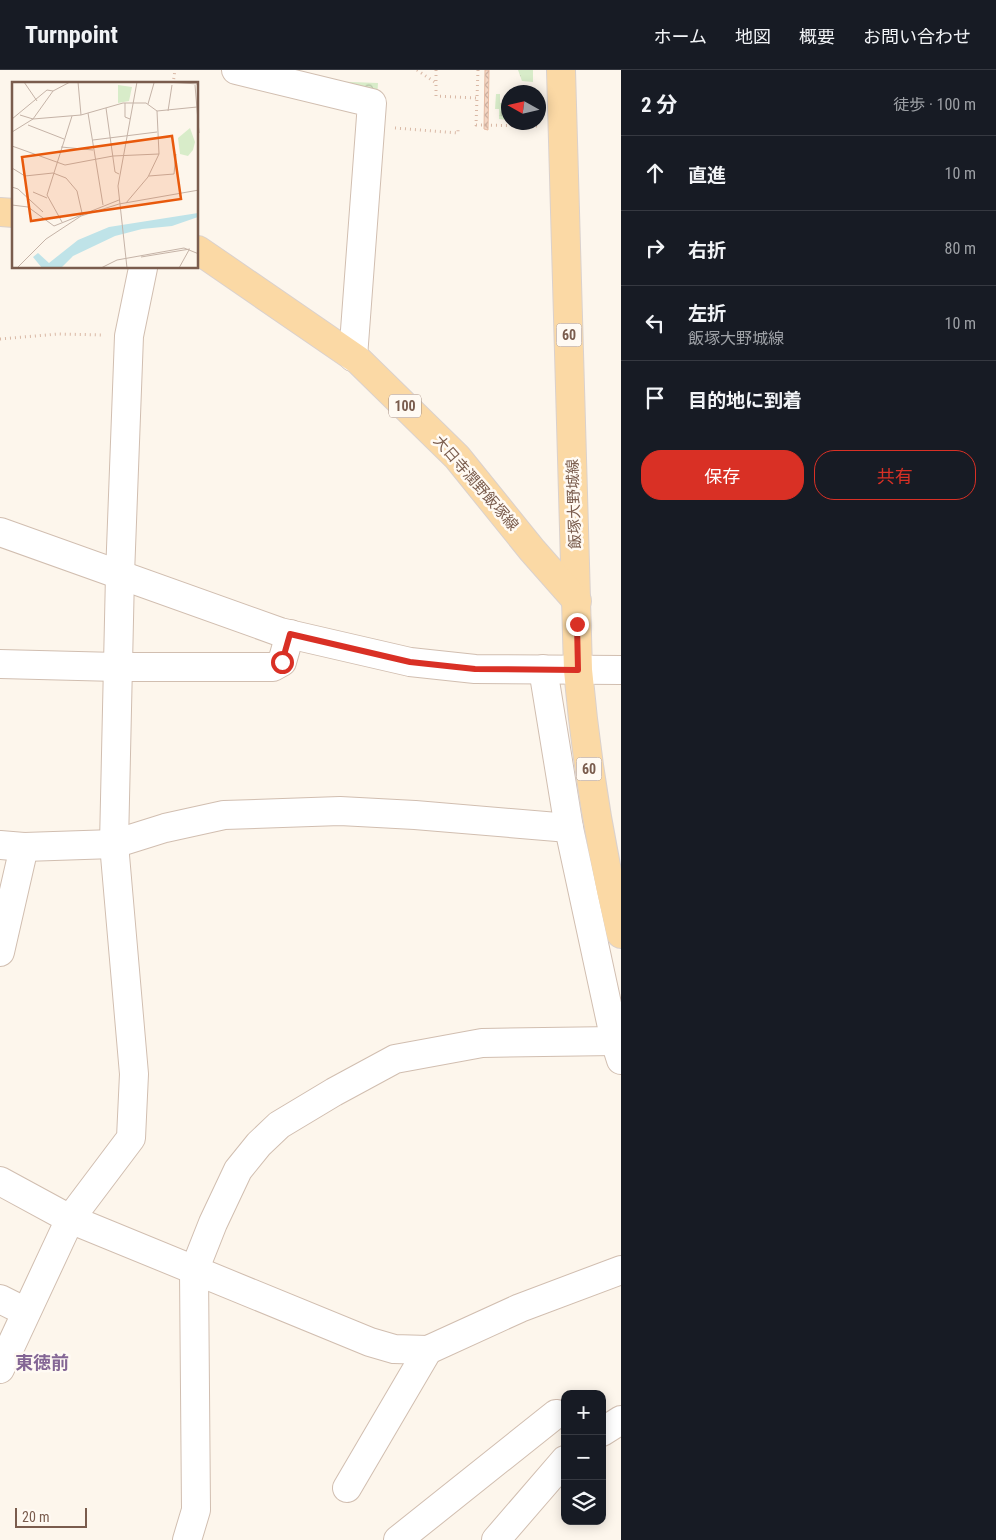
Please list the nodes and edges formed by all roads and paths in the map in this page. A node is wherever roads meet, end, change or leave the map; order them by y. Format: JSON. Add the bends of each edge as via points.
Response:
{"nodes":[{"id":1,"x":236,"y":70,"type":"edge"},
{"id":2,"x":417,"y":70,"type":"edge"},
{"id":3,"x":436,"y":70,"type":"edge"},
{"id":4,"x":478,"y":70,"type":"edge"},
{"id":5,"x":561,"y":70,"type":"edge"},
{"id":6,"x":436,"y":84,"type":"junction"},
{"id":7,"x":477,"y":98,"type":"junction"},
{"id":8,"x":501,"y":125,"type":"edge"},
{"id":9,"x":458,"y":129,"type":"dead end"},
{"id":10,"x":423,"y":130,"type":"dead end"},
{"id":11,"x":199,"y":251,"type":"edge"},
{"id":12,"x":144,"y":269,"type":"edge"},
{"id":13,"x":129,"y":336,"type":"junction"},
{"id":14,"x":0,"y":339,"type":"edge"},
{"id":15,"x":353,"y":357,"type":"junction"},
{"id":16,"x":0,"y":532,"type":"edge"},
{"id":17,"x":120,"y":575,"type":"junction"},
{"id":18,"x":577,"y":601,"type":"junction"},
{"id":19,"x":290,"y":634,"type":"junction"},
{"id":20,"x":0,"y":664,"type":"edge"},
{"id":21,"x":117,"y":667,"type":"junction"},
{"id":22,"x":543,"y":669,"type":"junction"},
{"id":23,"x":600,"y":670,"type":"edge"},
{"id":24,"x":569,"y":828,"type":"junction"},
{"id":25,"x":114,"y":844,"type":"junction"},
{"id":26,"x":12,"y":846,"type":"edge"},
{"id":27,"x":621,"y":934,"type":"edge"},
{"id":28,"x":0,"y":952,"type":"edge"},
{"id":29,"x":618,"y":1051,"type":"edge"},
{"id":30,"x":0,"y":1181,"type":"edge"},
{"id":31,"x":70,"y":1219,"type":"junction"},
{"id":32,"x":621,"y":1270,"type":"edge"},
{"id":33,"x":194,"y":1271,"type":"junction"},
{"id":34,"x":0,"y":1299,"type":"edge"},
{"id":35,"x":26,"y":1312,"type":"junction"},
{"id":36,"x":428,"y":1350,"type":"junction"},
{"id":37,"x":0,"y":1369,"type":"edge"},
{"id":38,"x":556,"y":1414,"type":"dead end"},
{"id":39,"x":621,"y":1420,"type":"edge"},
{"id":40,"x":606,"y":1429,"type":"edge"},
{"id":41,"x":561,"y":1465,"type":"edge"},
{"id":42,"x":347,"y":1488,"type":"dead end"},
{"id":43,"x":187,"y":1540,"type":"edge"},
{"id":44,"x":398,"y":1540,"type":"edge"},
{"id":45,"x":496,"y":1540,"type":"edge"}],
"edges":[{"from":1,"to":15,"type":"street","via":[[372,103]]},
{"from":2,"to":6,"type":"path"},
{"from":3,"to":6,"type":"path"},
{"from":4,"to":7,"type":"path"},
{"from":5,"to":18,"type":"main road","name":"飯塚大野城線","number":"60"},
{"from":6,"to":7,"type":"path","via":[[436,96]]},
{"from":7,"to":8,"type":"path","via":[[476,125]]},
{"from":9,"to":10,"type":"path","via":[[458,133]]},
{"from":11,"to":15,"type":"main road","name":"大日寺潤野飯塚線","number":"100"},
{"from":12,"to":13,"type":"street"},
{"from":13,"to":14,"type":"path","via":[[58,334]]},
{"from":13,"to":17,"type":"street"},
{"from":15,"to":18,"type":"main road","name":"大日寺潤野飯塚線","number":"100","via":[[457,458]]},
{"from":16,"to":17,"type":"street"},
{"from":17,"to":19,"type":"street"},
{"from":17,"to":21,"type":"street"},
{"from":18,"to":23,"type":"main road","name":"飯塚大野城線","number":"60"},
{"from":19,"to":21,"type":"street","via":[[282,662],[273,667]]},
{"from":19,"to":22,"type":"street","via":[[410,662],[475,669]]},
{"from":20,"to":21,"type":"street"},
{"from":21,"to":25,"type":"street"},
{"from":22,"to":23,"type":"street"},
{"from":22,"to":24,"type":"street"},
{"from":23,"to":27,"type":"main road","name":"飯塚大野城線","number":"60","via":[[584,737]]},
{"from":24,"to":25,"type":"street","via":[[416,814],[340,811],[224,815]]},
{"from":24,"to":29,"type":"street"},
{"from":25,"to":26,"type":"street"},
{"from":25,"to":31,"type":"street","via":[[134,1074],[131,1138]]},
{"from":26,"to":28,"type":"street"},
{"from":29,"to":33,"type":"street","via":[[482,1044],[395,1059],[279,1126],[259,1144],[238,1170],[212,1223]]},
{"from":30,"to":31,"type":"street"},
{"from":31,"to":33,"type":"street"},
{"from":31,"to":35,"type":"street"},
{"from":32,"to":36,"type":"street","via":[[520,1308]]},
{"from":33,"to":36,"type":"street","via":[[370,1342],[394,1349]]},
{"from":33,"to":43,"type":"street","via":[[196,1510]]},
{"from":34,"to":35,"type":"street"},
{"from":35,"to":37,"type":"street"},
{"from":36,"to":42,"type":"street"},
{"from":38,"to":44,"type":"street"},
{"from":39,"to":40,"type":"street"},
{"from":41,"to":45,"type":"street"}]}
